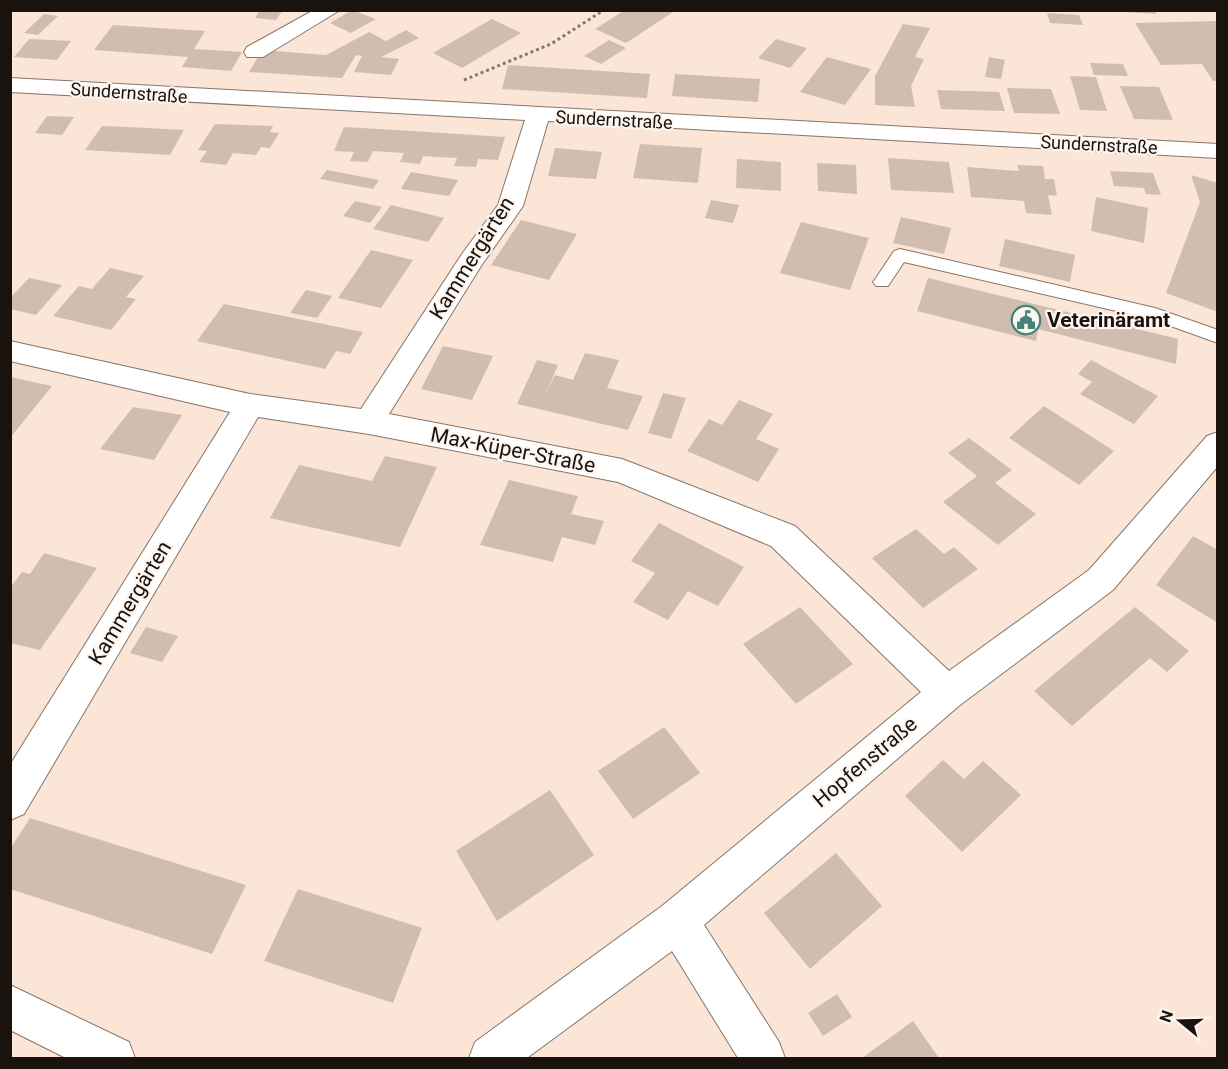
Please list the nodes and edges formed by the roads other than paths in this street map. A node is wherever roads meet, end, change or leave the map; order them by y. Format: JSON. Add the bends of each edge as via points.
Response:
{"nodes":[{"id":1,"x":330,"y":10,"type":"edge"},
{"id":2,"x":255,"y":52,"type":"dead end"},
{"id":3,"x":10,"y":86,"type":"edge"},
{"id":4,"x":538,"y":116,"type":"junction"},
{"id":5,"x":1218,"y":151,"type":"edge"},
{"id":6,"x":882,"y":282,"type":"dead end"},
{"id":7,"x":1218,"y":337,"type":"edge"},
{"id":8,"x":10,"y":351,"type":"edge"},
{"id":9,"x":250,"y":405,"type":"junction"},
{"id":10,"x":369,"y":422,"type":"junction"},
{"id":11,"x":1218,"y":444,"type":"edge"},
{"id":12,"x":947,"y":693,"type":"junction"},
{"id":13,"x":10,"y":801,"type":"edge"},
{"id":14,"x":677,"y":921,"type":"junction"},
{"id":15,"x":10,"y":1006,"type":"edge"},
{"id":16,"x":113,"y":1059,"type":"edge"},
{"id":17,"x":491,"y":1059,"type":"edge"},
{"id":18,"x":763,"y":1059,"type":"edge"}],
"edges":[{"from":1,"to":2,"type":"street"},
{"from":3,"to":4,"type":"street","name":"Sundernstraße"},
{"from":4,"to":5,"type":"street","name":"Sundernstraße"},
{"from":4,"to":10,"type":"street","name":"Kammergärten","via":[[510,206],[471,260]]},
{"from":6,"to":7,"type":"lane","via":[[900,255],[1155,314]]},
{"from":8,"to":9,"type":"street","name":"Max-Küper-Straße"},
{"from":9,"to":10,"type":"street","name":"Max-Küper-Straße"},
{"from":9,"to":13,"type":"street","name":"Kammergärten"},
{"from":10,"to":12,"type":"street","name":"Max-Küper-Straße","via":[[622,471],[783,536]]},
{"from":11,"to":12,"type":"street","name":"Hopfenstraße","via":[[1101,580]]},
{"from":12,"to":14,"type":"street","name":"Hopfenstraße"},
{"from":14,"to":17,"type":"street","name":"Hopfenstraße"},
{"from":14,"to":18,"type":"street"},
{"from":15,"to":16,"type":"street"}]}
